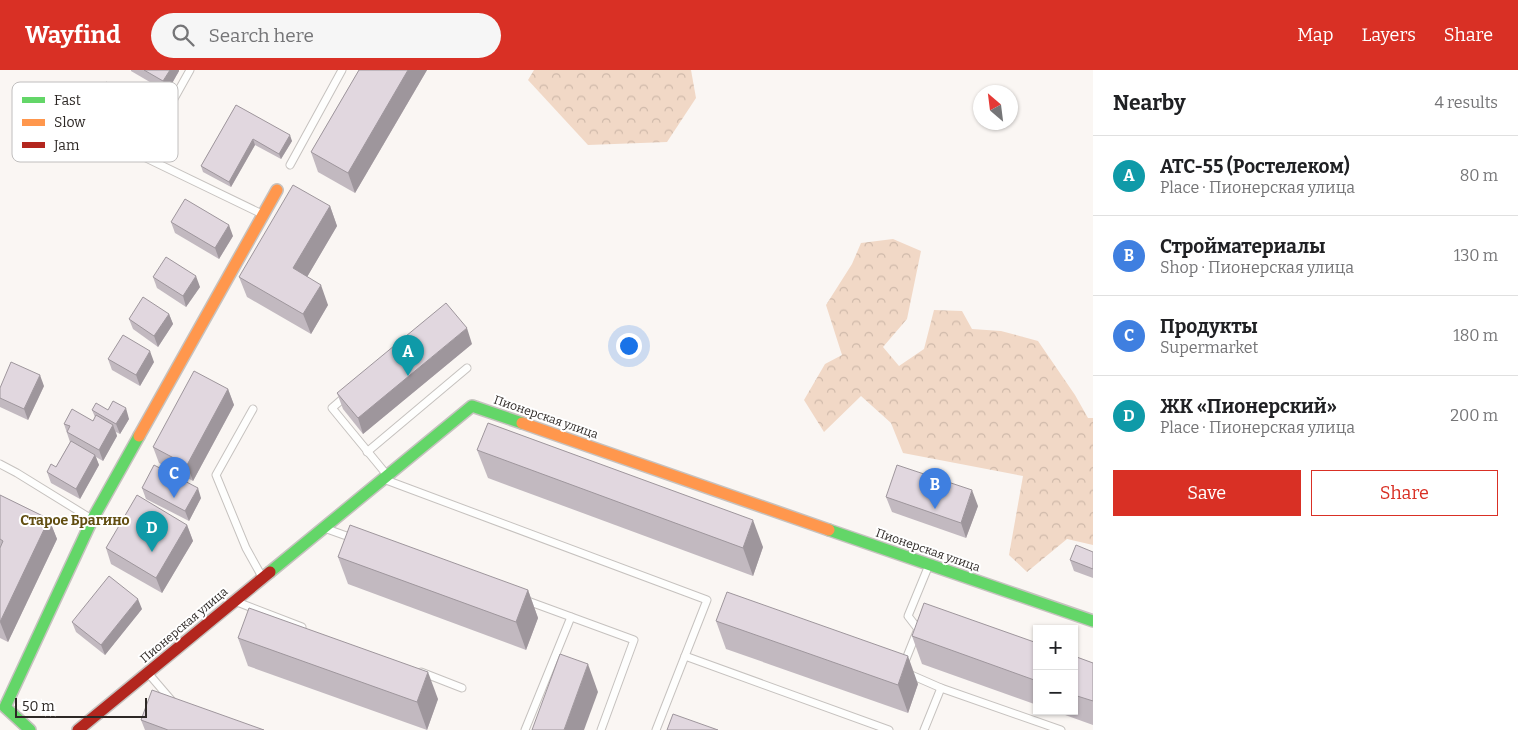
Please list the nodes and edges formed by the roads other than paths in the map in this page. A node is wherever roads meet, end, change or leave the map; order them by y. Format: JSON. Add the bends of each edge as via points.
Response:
{"nodes":[{"id":1,"x":190,"y":70,"type":"edge"},
{"id":2,"x":342,"y":70,"type":"edge"},
{"id":3,"x":178,"y":92,"type":"edge"},
{"id":4,"x":155,"y":162,"type":"edge"},
{"id":5,"x":290,"y":165,"type":"dead end"},
{"id":6,"x":277,"y":190,"type":"dead end"},
{"id":7,"x":263,"y":214,"type":"junction"},
{"id":8,"x":467,"y":368,"type":"dead end"},
{"id":9,"x":354,"y":390,"type":"edge"},
{"id":10,"x":252,"y":409,"type":"dead end"},
{"id":11,"x":367,"y":452,"type":"junction"},
{"id":12,"x":0,"y":464,"type":"edge"},
{"id":13,"x":385,"y":477,"type":"junction"},
{"id":14,"x":92,"y":520,"type":"junction"},
{"id":15,"x":324,"y":528,"type":"junction"},
{"id":16,"x":366,"y":543,"type":"edge"},
{"id":17,"x":929,"y":564,"type":"junction"},
{"id":18,"x":263,"y":578,"type":"junction"},
{"id":19,"x":520,"y":598,"type":"edge"},
{"id":20,"x":234,"y":601,"type":"junction"},
{"id":21,"x":571,"y":617,"type":"junction"},
{"id":22,"x":1093,"y":621,"type":"edge"},
{"id":23,"x":305,"y":628,"type":"edge"},
{"id":24,"x":685,"y":656,"type":"junction"},
{"id":25,"x":416,"y":670,"type":"edge"},
{"id":26,"x":148,"y":673,"type":"junction"},
{"id":27,"x":462,"y":688,"type":"dead end"},
{"id":28,"x":941,"y":688,"type":"junction"},
{"id":29,"x":2,"y":704,"type":"edge"},
{"id":30,"x":180,"y":704,"type":"edge"},
{"id":31,"x":663,"y":712,"type":"junction"},
{"id":32,"x":672,"y":715,"type":"edge"},
{"id":33,"x":30,"y":730,"type":"edge"},
{"id":34,"x":78,"y":730,"type":"edge"},
{"id":35,"x":525,"y":730,"type":"edge"},
{"id":36,"x":601,"y":730,"type":"edge"},
{"id":37,"x":656,"y":730,"type":"edge"},
{"id":38,"x":889,"y":730,"type":"edge"},
{"id":39,"x":924,"y":730,"type":"edge"},
{"id":40,"x":1061,"y":730,"type":"edge"}],
"edges":[{"from":1,"to":3,"type":"lane"},
{"from":2,"to":5,"type":"lane"},
{"from":4,"to":7,"type":"lane"},
{"from":6,"to":7,"type":"street"},
{"from":7,"to":14,"type":"street"},
{"from":8,"to":11,"type":"lane"},
{"from":9,"to":11,"type":"lane","via":[[332,408]]},
{"from":10,"to":18,"type":"lane","via":[[216,475],[246,548]]},
{"from":11,"to":13,"type":"lane"},
{"from":12,"to":14,"type":"lane"},
{"from":13,"to":15,"type":"street","name":"Пионерская улица"},
{"from":13,"to":17,"type":"street","name":"Пионерская улица","via":[[472,406]]},
{"from":13,"to":24,"type":"lane","via":[[707,600]]},
{"from":14,"to":29,"type":"street"},
{"from":15,"to":16,"type":"lane"},
{"from":15,"to":18,"type":"street","name":"Пионерская улица"},
{"from":17,"to":22,"type":"street","name":"Пионерская улица"},
{"from":17,"to":28,"type":"lane","via":[[908,616],[918,629],[901,671]]},
{"from":18,"to":20,"type":"street","name":"Пионерская улица"},
{"from":19,"to":21,"type":"lane"},
{"from":20,"to":23,"type":"lane"},
{"from":20,"to":26,"type":"street","name":"Пионерская улица"},
{"from":21,"to":35,"type":"lane"},
{"from":21,"to":36,"type":"lane","via":[[634,640]]},
{"from":24,"to":31,"type":"lane"},
{"from":24,"to":38,"type":"lane"},
{"from":25,"to":27,"type":"lane"},
{"from":26,"to":30,"type":"lane","via":[[170,700]]},
{"from":26,"to":34,"type":"street","name":"Пионерская улица"},
{"from":28,"to":39,"type":"lane"},
{"from":28,"to":40,"type":"lane"},
{"from":29,"to":33,"type":"street"},
{"from":31,"to":32,"type":"lane"},
{"from":31,"to":37,"type":"lane"}]}
